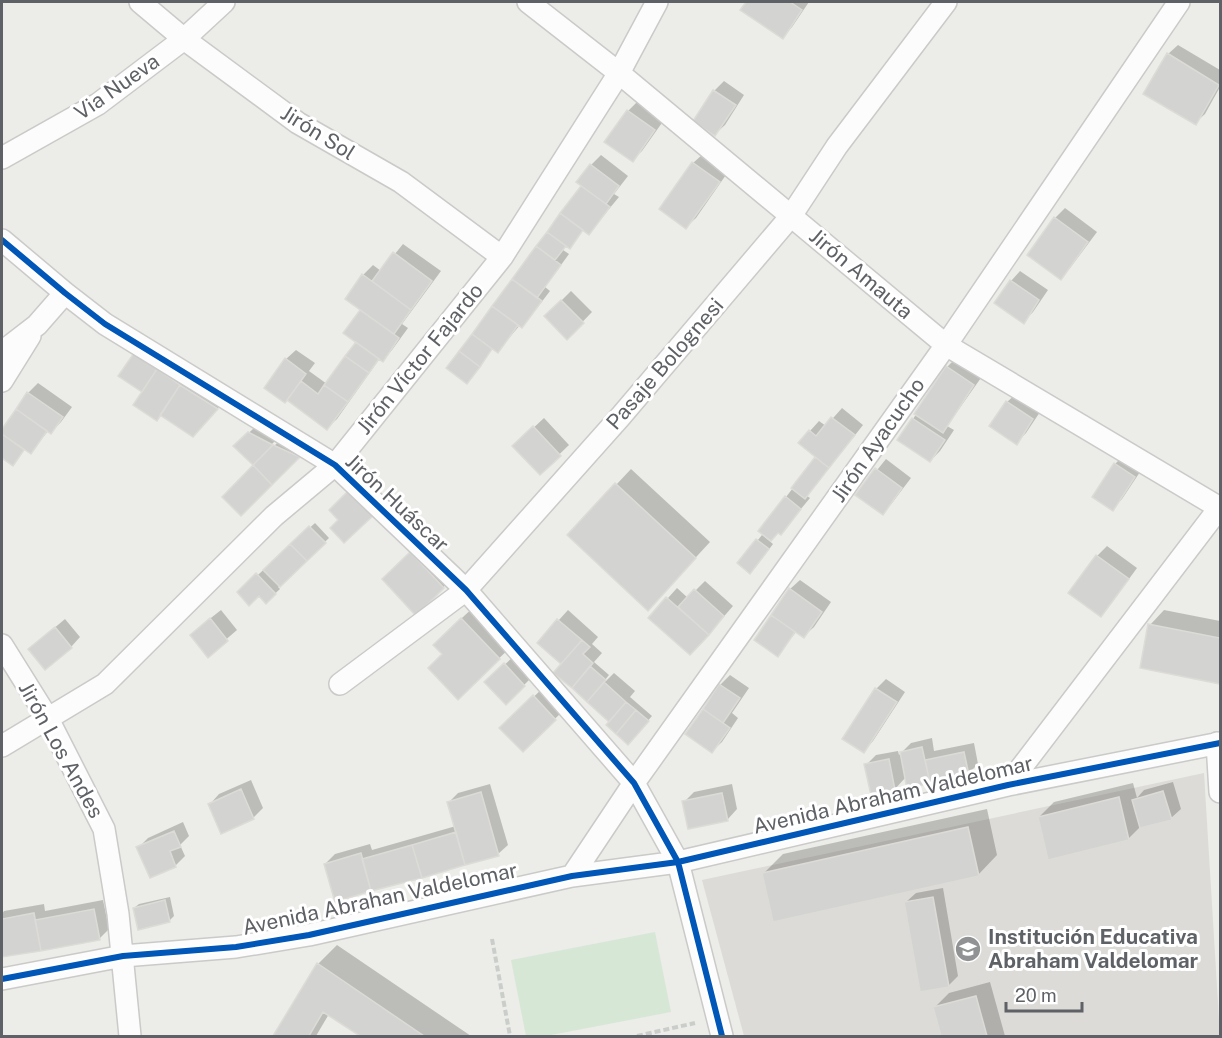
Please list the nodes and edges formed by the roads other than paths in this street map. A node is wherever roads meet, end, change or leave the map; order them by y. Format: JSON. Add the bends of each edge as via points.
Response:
{"nodes":[{"id":1,"x":140,"y":2,"type":"edge"},
{"id":2,"x":224,"y":2,"type":"edge"},
{"id":3,"x":528,"y":2,"type":"edge"},
{"id":4,"x":657,"y":2,"type":"edge"},
{"id":5,"x":946,"y":2,"type":"edge"},
{"id":6,"x":1179,"y":2,"type":"edge"},
{"id":7,"x":184,"y":39,"type":"junction"},
{"id":8,"x":619,"y":73,"type":"junction"},
{"id":9,"x":2,"y":158,"type":"edge"},
{"id":10,"x":791,"y":216,"type":"junction"},
{"id":11,"x":2,"y":240,"type":"edge"},
{"id":12,"x":502,"y":257,"type":"junction"},
{"id":13,"x":65,"y":293,"type":"junction"},
{"id":14,"x":37,"y":325,"type":"junction"},
{"id":15,"x":946,"y":345,"type":"junction"},
{"id":16,"x":2,"y":352,"type":"edge"},
{"id":17,"x":2,"y":381,"type":"edge"},
{"id":18,"x":335,"y":465,"type":"junction"},
{"id":19,"x":1220,"y":508,"type":"edge"},
{"id":20,"x":466,"y":590,"type":"junction"},
{"id":21,"x":2,"y":645,"type":"edge"},
{"id":22,"x":340,"y":684,"type":"dead end"},
{"id":23,"x":47,"y":717,"type":"junction"},
{"id":24,"x":1219,"y":743,"type":"edge"},
{"id":25,"x":2,"y":746,"type":"edge"},
{"id":26,"x":634,"y":783,"type":"junction"},
{"id":27,"x":1008,"y":785,"type":"junction"},
{"id":28,"x":1221,"y":792,"type":"edge"},
{"id":29,"x":678,"y":862,"type":"junction"},
{"id":30,"x":572,"y":876,"type":"junction"},
{"id":31,"x":123,"y":956,"type":"junction"},
{"id":32,"x":2,"y":979,"type":"edge"},
{"id":33,"x":719,"y":1027,"type":"edge"},
{"id":34,"x":130,"y":1036,"type":"edge"}],
"edges":[{"from":1,"to":7,"type":"street","name":"Jirón Sol"},
{"from":2,"to":7,"type":"street","name":"Via Nueva"},
{"from":3,"to":8,"type":"street","name":"Jirón Amauta"},
{"from":4,"to":8,"type":"street","name":"Jirón Víctor Fajardo"},
{"from":5,"to":10,"type":"street","name":"Pasaje Bolognesi","via":[[837,146]]},
{"from":6,"to":15,"type":"street","name":"Jirón Ayacucho"},
{"from":7,"to":9,"type":"street","name":"Via Nueva","via":[[98,104]]},
{"from":7,"to":12,"type":"street","name":"Jirón Sol","via":[[298,123],[401,182]]},
{"from":8,"to":10,"type":"street","name":"Jirón Amauta"},
{"from":8,"to":12,"type":"street","name":"Jirón Víctor Fajardo"},
{"from":10,"to":15,"type":"street","name":"Jirón Amauta"},
{"from":10,"to":20,"type":"street","name":"Pasaje Bolognesi"},
{"from":11,"to":13,"type":"street","name":"Jirón Huáscar"},
{"from":12,"to":18,"type":"street","name":"Jirón Víctor Fajardo"},
{"from":13,"to":14,"type":"street"},
{"from":13,"to":18,"type":"street","name":"Jirón Huáscar","via":[[105,324]]},
{"from":14,"to":16,"type":"street"},
{"from":14,"to":17,"type":"street"},
{"from":15,"to":19,"type":"street","name":"Jirón Amauta"},
{"from":15,"to":26,"type":"street","name":"Jirón Ayacucho"},
{"from":18,"to":20,"type":"street","name":"Jirón Huáscar"},
{"from":18,"to":23,"type":"street","name":"Jirón Víctor Fajardo","via":[[274,516],[105,684]]},
{"from":19,"to":27,"type":"street"},
{"from":20,"to":22,"type":"street","name":"Pasaje Bolognesi"},
{"from":20,"to":26,"type":"street","name":"Jirón Huáscar"},
{"from":21,"to":23,"type":"street","name":"Jirón Los Andes"},
{"from":23,"to":25,"type":"street","name":"Jirón Víctor Fajardo"},
{"from":23,"to":31,"type":"street","name":"Jirón Los Andes","via":[[104,829]]},
{"from":24,"to":27,"type":"street","name":"Avenida Abraham Valdelomar"},
{"from":24,"to":28,"type":"street"},
{"from":26,"to":29,"type":"street","name":"Jirón Huáscar"},
{"from":26,"to":30,"type":"street","name":"Jirón Ayacucho"},
{"from":27,"to":29,"type":"street","name":"Avenida Abraham Valdelomar"},
{"from":29,"to":30,"type":"street","name":"Avenida Abraham Valdelomar"},
{"from":29,"to":33,"type":"street","name":"Jirón Huáscar"},
{"from":30,"to":31,"type":"street","name":"Avenida Abrahan Valdelomar","via":[[309,935],[236,947]]},
{"from":31,"to":32,"type":"street","name":"Avenida Abrahan Valdelomar"},
{"from":31,"to":34,"type":"street","name":"Jirón Los Andes"}]}
